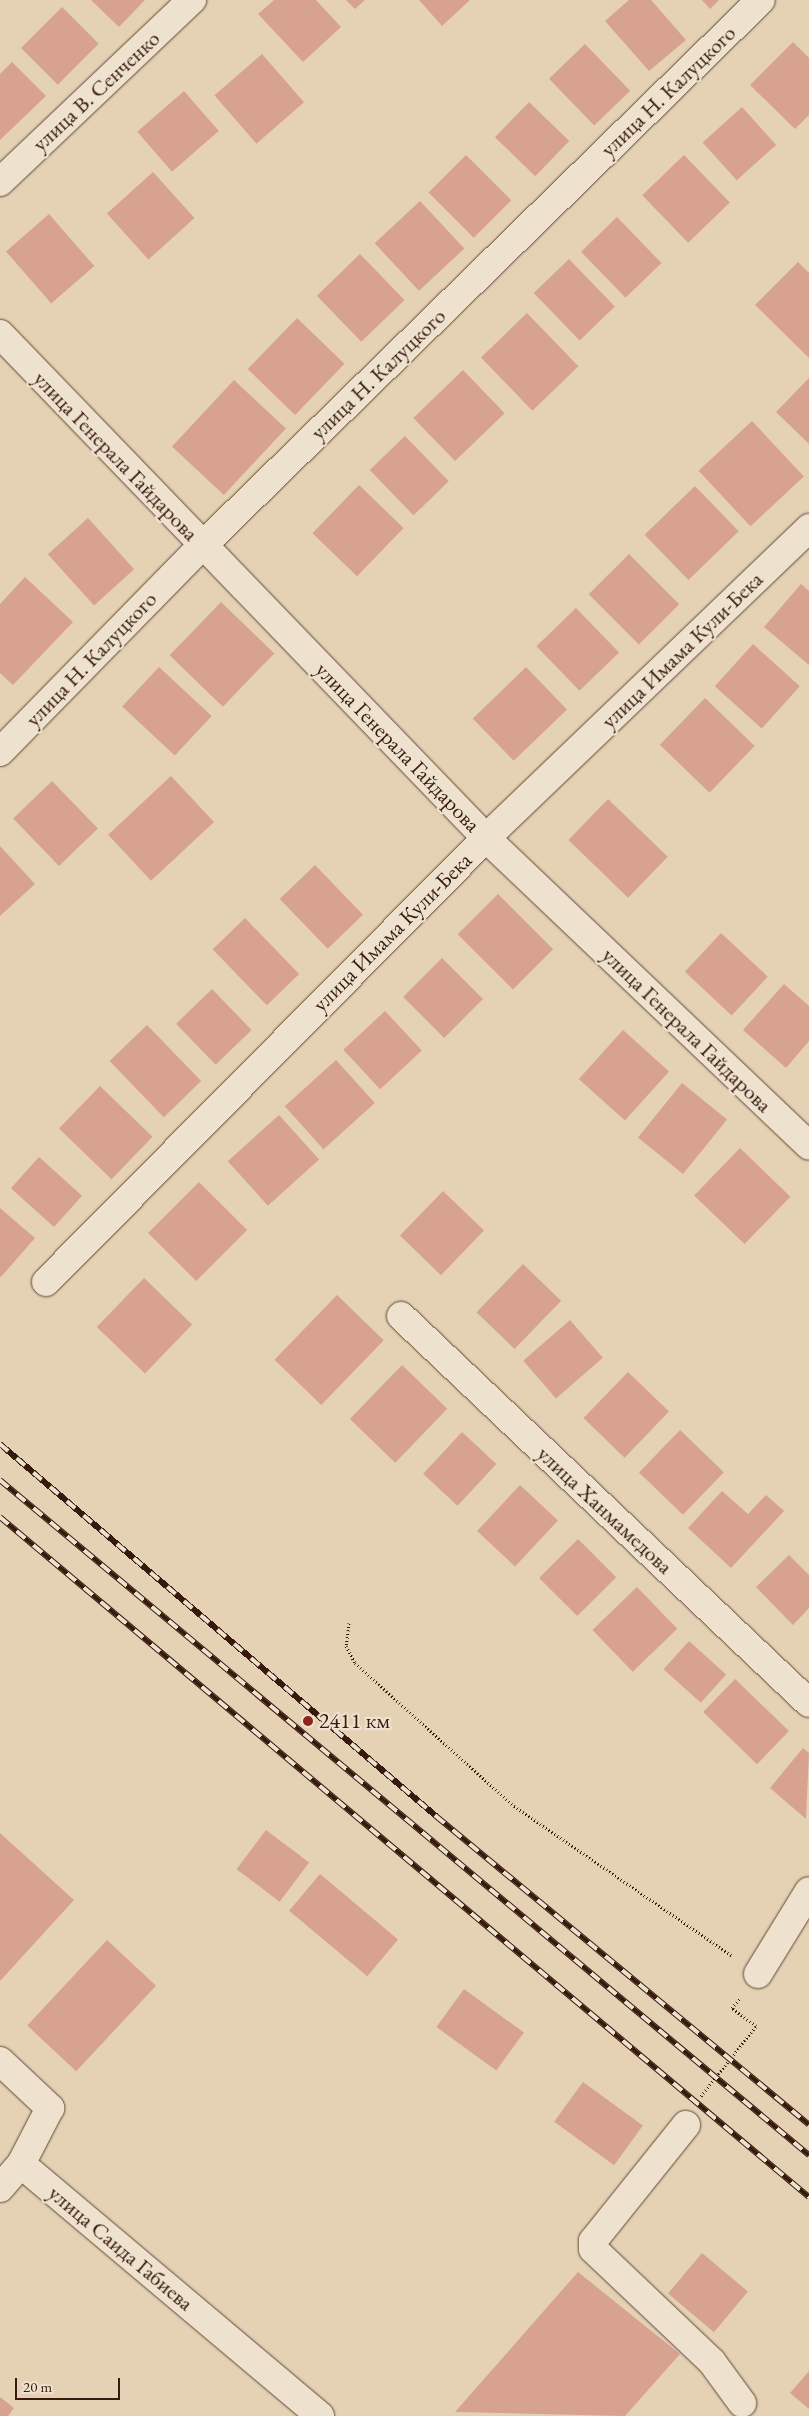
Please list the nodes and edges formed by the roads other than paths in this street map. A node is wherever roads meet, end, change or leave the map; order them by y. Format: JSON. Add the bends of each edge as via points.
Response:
{"nodes":[{"id":1,"x":192,"y":0,"type":"edge"},
{"id":2,"x":761,"y":0,"type":"edge"},
{"id":3,"x":0,"y":182,"type":"edge"},
{"id":4,"x":0,"y":334,"type":"edge"},
{"id":5,"x":805,"y":540,"type":"edge"},
{"id":6,"x":202,"y":546,"type":"junction"},
{"id":7,"x":0,"y":752,"type":"edge"},
{"id":8,"x":486,"y":838,"type":"junction"},
{"id":9,"x":809,"y":1146,"type":"edge"},
{"id":10,"x":46,"y":1282,"type":"dead end"},
{"id":11,"x":401,"y":1316,"type":"dead end"},
{"id":12,"x":809,"y":1703,"type":"edge"},
{"id":13,"x":808,"y":1896,"type":"edge"},
{"id":14,"x":758,"y":1974,"type":"road end"},
{"id":15,"x":0,"y":2061,"type":"edge"},
{"id":16,"x":686,"y":2125,"type":"road end"},
{"id":17,"x":21,"y":2164,"type":"junction"},
{"id":18,"x":0,"y":2188,"type":"edge"},
{"id":19,"x":743,"y":2412,"type":"edge"},
{"id":20,"x":320,"y":2416,"type":"edge"}],
"edges":[{"from":1,"to":3,"type":"street","name":"улица В. Сенченко"},
{"from":2,"to":6,"type":"street","name":"улица Н. Калуцкого"},
{"from":4,"to":6,"type":"street","name":"улица Генерала Гайдарова"},
{"from":5,"to":8,"type":"street","name":"улица Имама Кули-Бека"},
{"from":6,"to":7,"type":"street","name":"улица Н. Калуцкого"},
{"from":6,"to":8,"type":"street","name":"улица Генерала Гайдарова"},
{"from":8,"to":9,"type":"street","name":"улица Генерала Гайдарова"},
{"from":8,"to":10,"type":"street","name":"улица Имама Кули-Бека"},
{"from":11,"to":12,"type":"street","name":"улица Ханмамедова"},
{"from":13,"to":14,"type":"street"},
{"from":15,"to":17,"type":"street","via":[[50,2108]]},
{"from":16,"to":19,"type":"street","via":[[593,2241],[593,2249],[712,2362]]},
{"from":17,"to":18,"type":"street"},
{"from":17,"to":20,"type":"street","name":"улица Саида Габиева"}]}
